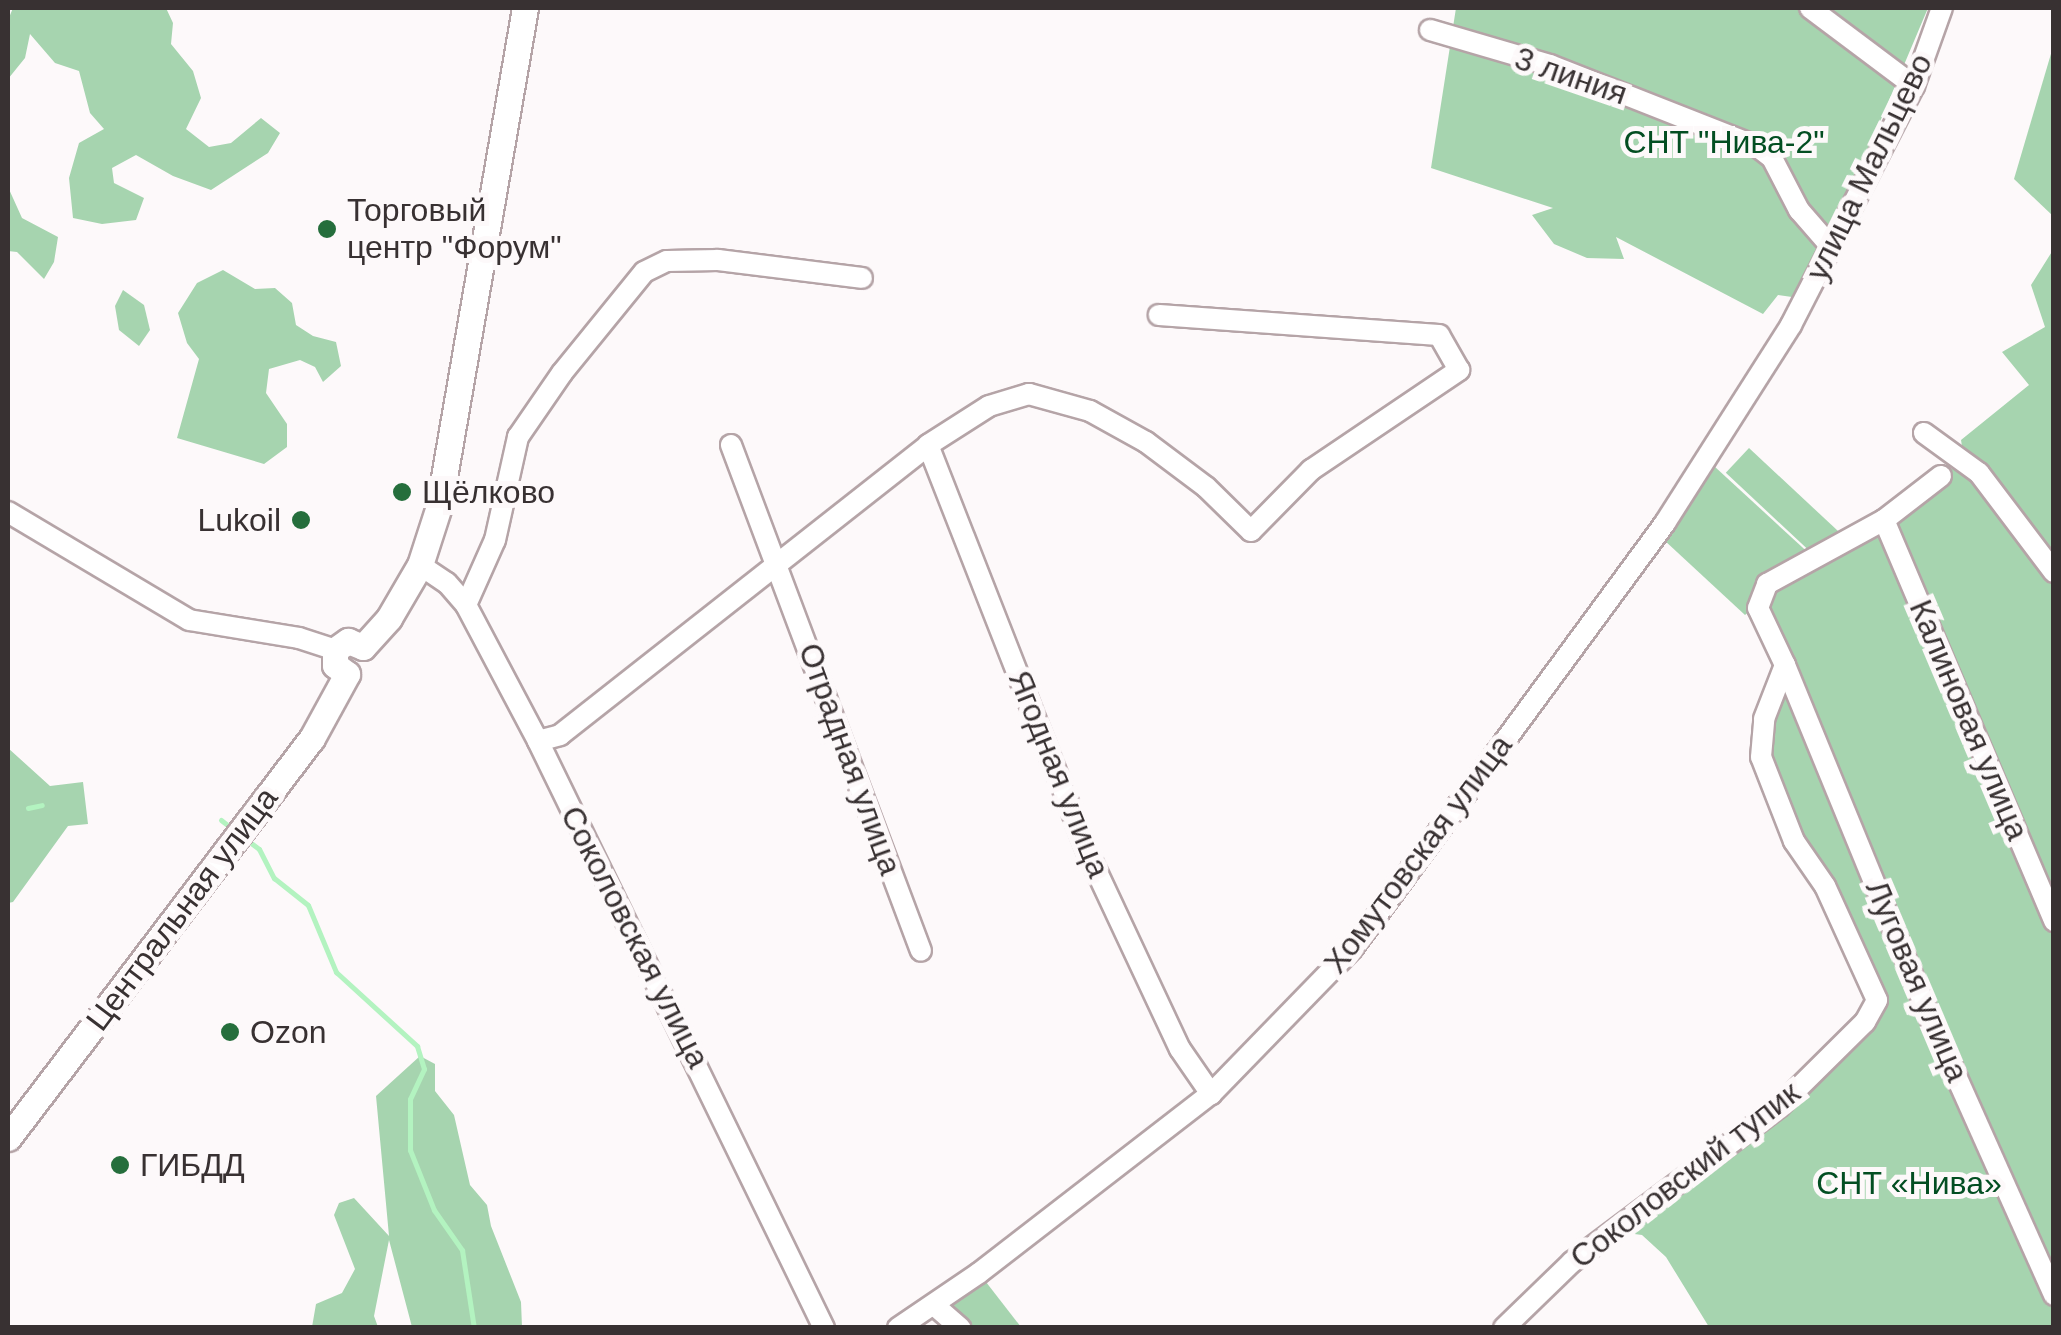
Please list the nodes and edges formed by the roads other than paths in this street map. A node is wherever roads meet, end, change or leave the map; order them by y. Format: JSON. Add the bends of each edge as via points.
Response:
{"nodes":[{"id":1,"x":525,"y":8,"type":"edge"},
{"id":2,"x":1810,"y":8,"type":"edge"},
{"id":3,"x":1942,"y":8,"type":"edge"},
{"id":4,"x":1430,"y":30,"type":"dead end"},
{"id":5,"x":1914,"y":86,"type":"junction"},
{"id":6,"x":1832,"y":248,"type":"junction"},
{"id":7,"x":862,"y":278,"type":"dead end"},
{"id":8,"x":1159,"y":314,"type":"dead end"},
{"id":9,"x":1791,"y":324,"type":"joint"},
{"id":10,"x":1924,"y":433,"type":"dead end"},
{"id":11,"x":732,"y":444,"type":"dead end"},
{"id":12,"x":928,"y":445,"type":"junction"},
{"id":13,"x":1941,"y":476,"type":"dead end"},
{"id":14,"x":8,"y":512,"type":"edge"},
{"id":15,"x":1884,"y":520,"type":"junction"},
{"id":16,"x":420,"y":566,"type":"junction"},
{"id":17,"x":780,"y":566,"type":"junction"},
{"id":18,"x":2054,"y":572,"type":"edge"},
{"id":19,"x":466,"y":605,"type":"junction"},
{"id":20,"x":363,"y":647,"type":"junction"},
{"id":21,"x":335,"y":650,"type":"junction"},
{"id":22,"x":1785,"y":665,"type":"junction"},
{"id":23,"x":347,"y":674,"type":"junction"},
{"id":24,"x":538,"y":741,"type":"junction"},
{"id":25,"x":2054,"y":920,"type":"edge"},
{"id":26,"x":921,"y":951,"type":"dead end"},
{"id":27,"x":1211,"y":1094,"type":"junction"},
{"id":28,"x":8,"y":1138,"type":"edge"},
{"id":29,"x":2054,"y":1296,"type":"edge"},
{"id":30,"x":934,"y":1304,"type":"junction"},
{"id":31,"x":824,"y":1328,"type":"edge"},
{"id":32,"x":898,"y":1328,"type":"edge"},
{"id":33,"x":960,"y":1328,"type":"edge"},
{"id":34,"x":1504,"y":1328,"type":"edge"}],
"edges":[{"from":1,"to":16,"type":"main road","name":"Центральная улица","via":[[444,485]]},
{"from":2,"to":5,"type":"street"},
{"from":3,"to":5,"type":"street","name":"улица Мальцево"},
{"from":4,"to":6,"type":"street","name":"3 линия","via":[[1550,66],[1758,147]]},
{"from":5,"to":6,"type":"street","name":"улица Мальцево"},
{"from":6,"to":9,"type":"street","name":"улица Мальцево"},
{"from":7,"to":19,"type":"street","via":[[718,260],[667,261],[644,272],[518,437],[495,540]]},
{"from":8,"to":12,"type":"street","via":[[1439,335],[1459,370],[1311,470],[1251,531],[1146,442],[1090,411],[1029,394],[988,406]]},
{"from":9,"to":27,"type":"street","name":"Хомутовская улица","via":[[1665,523],[1352,949]]},
{"from":10,"to":18,"type":"street","via":[[1979,473]]},
{"from":11,"to":17,"type":"street","name":"Отрадная улица"},
{"from":12,"to":17,"type":"street"},
{"from":12,"to":27,"type":"street","name":"Ягодная улица","via":[[1089,855],[1180,1049]]},
{"from":13,"to":15,"type":"street"},
{"from":14,"to":21,"type":"street","via":[[189,620]]},
{"from":15,"to":22,"type":"street","name":"Луговая улица","via":[[1767,584],[1758,608]]},
{"from":15,"to":25,"type":"street","name":"Калиновая улица"},
{"from":16,"to":19,"type":"street","name":"Соколовская улица"},
{"from":16,"to":20,"type":"main road","name":"Центральная улица","via":[[390,618]]},
{"from":17,"to":24,"type":"street","via":[[560,736]]},
{"from":17,"to":26,"type":"street","name":"Отрадная улица"},
{"from":19,"to":24,"type":"street","name":"Соколовская улица"},
{"from":20,"to":21,"type":"main road","via":[[348,641]]},
{"from":20,"to":23,"type":"main road","name":"Центральная улица","via":[[366,664]]},
{"from":21,"to":23,"type":"main road","via":[[335,665]]},
{"from":22,"to":29,"type":"street","name":"Луговая улица"},
{"from":22,"to":34,"type":"street","name":"Соколовский тупик","via":[[1764,718],[1760,757],[1794,841],[1825,886],[1877,1000],[1865,1022],[1780,1107],[1572,1262]]},
{"from":23,"to":28,"type":"main road","name":"Центральная улица","via":[[312,738]]},
{"from":24,"to":31,"type":"street","name":"Соколовская улица"},
{"from":27,"to":30,"type":"street","name":"Хомутовская улица"},
{"from":30,"to":32,"type":"street","name":"Хомутовская улица"},
{"from":30,"to":33,"type":"street"}]}
